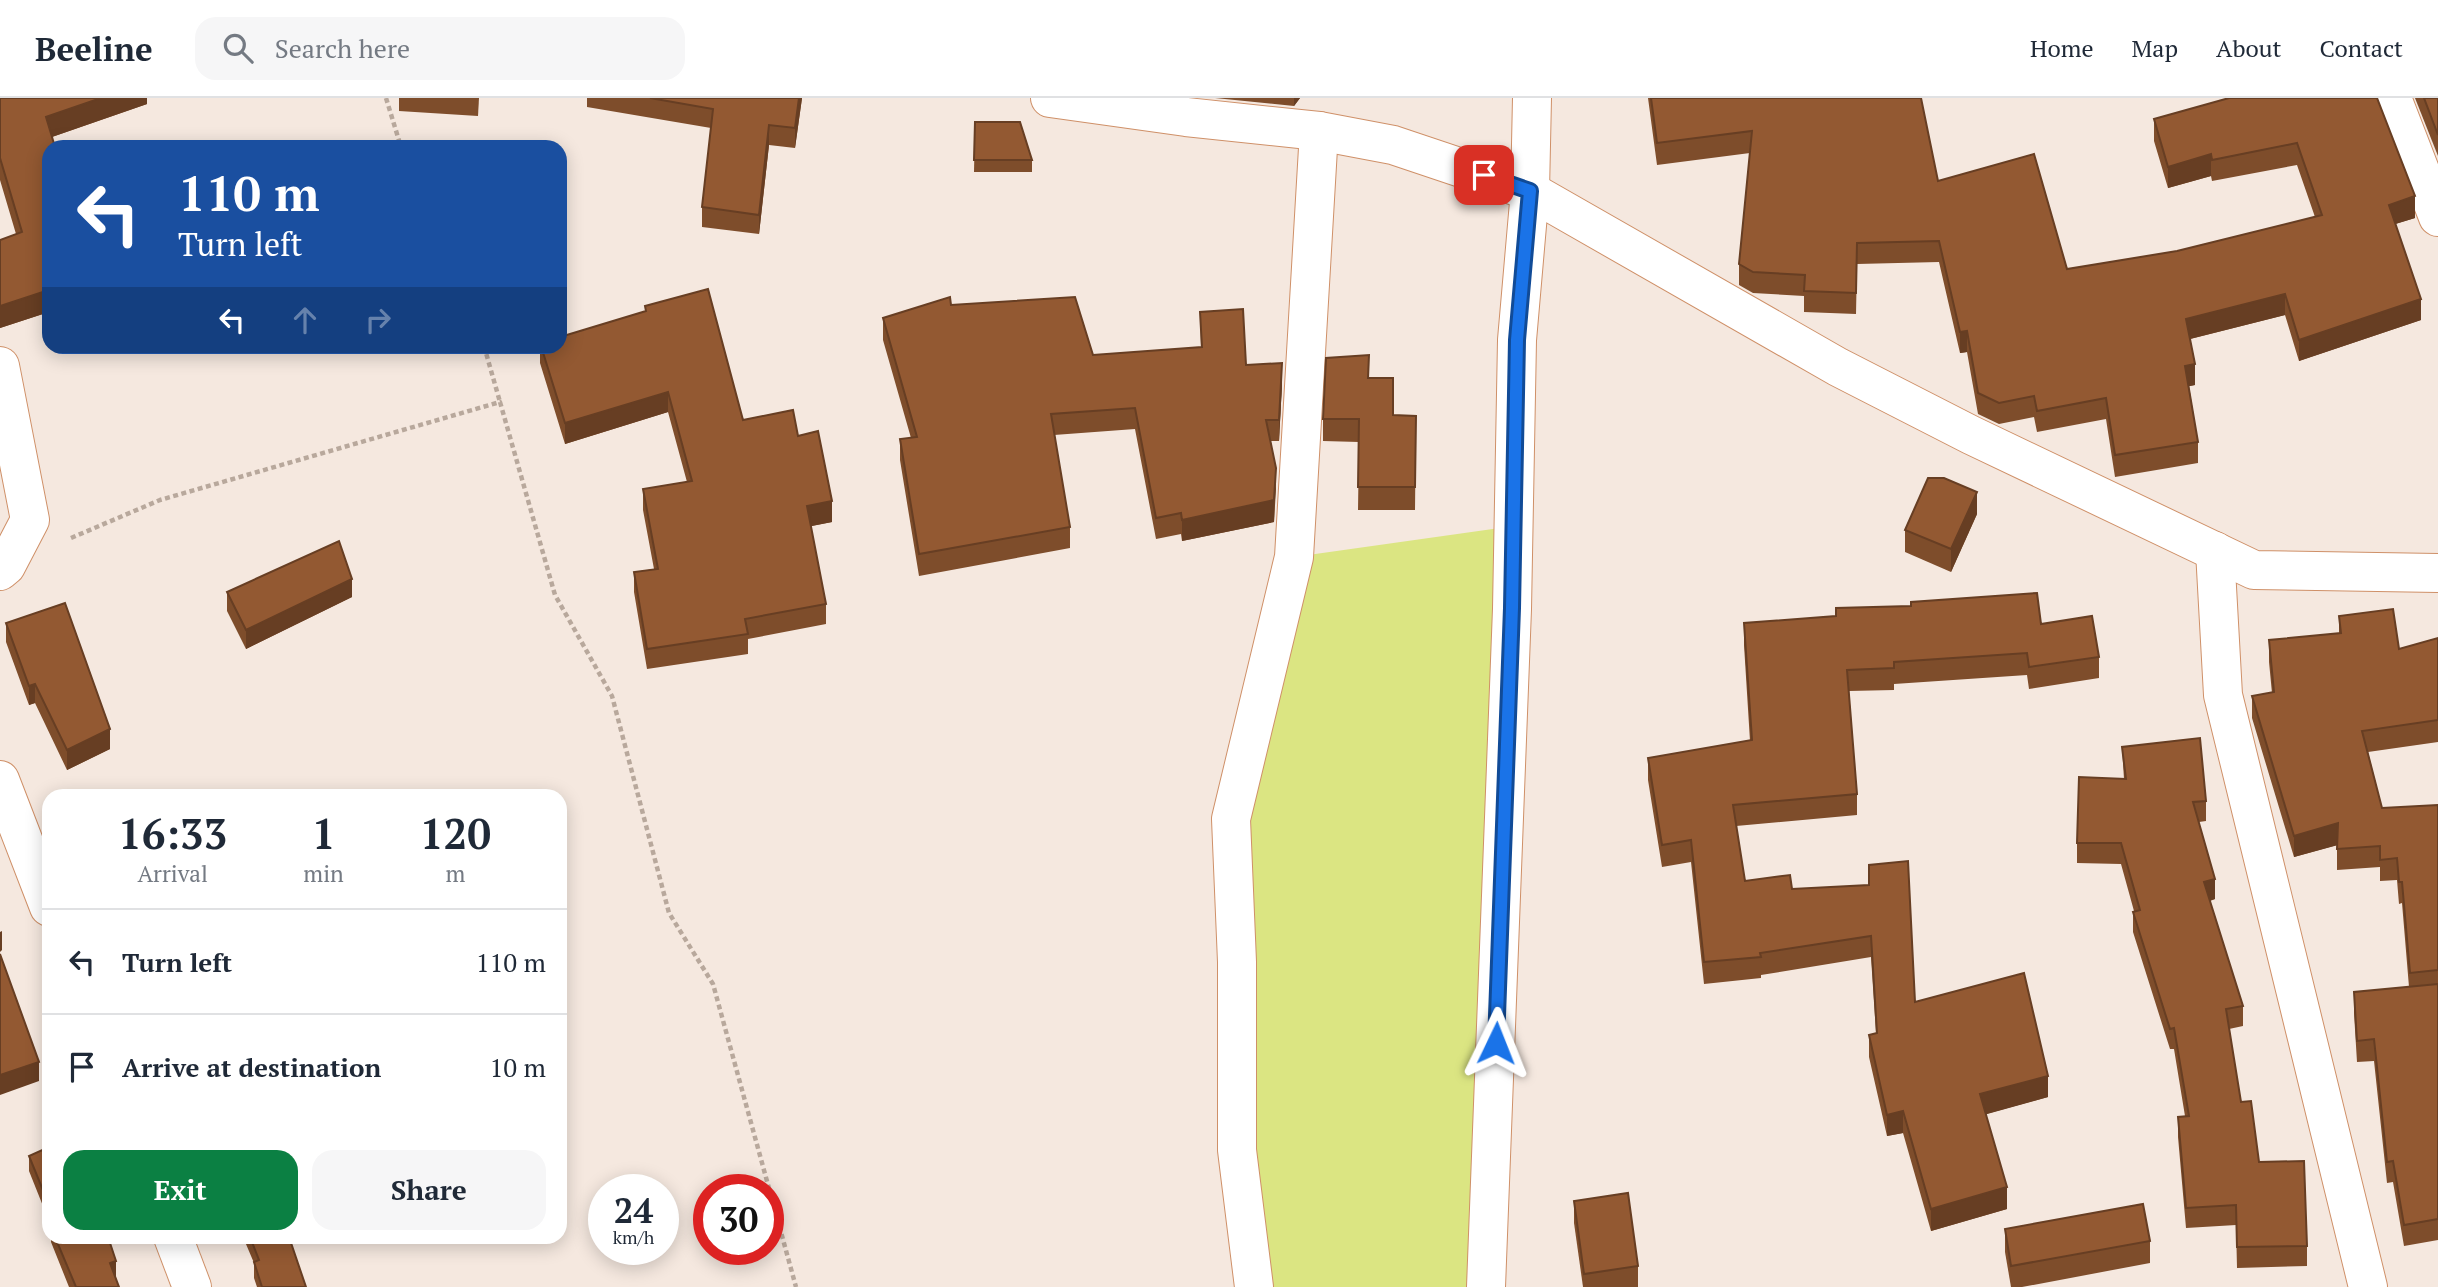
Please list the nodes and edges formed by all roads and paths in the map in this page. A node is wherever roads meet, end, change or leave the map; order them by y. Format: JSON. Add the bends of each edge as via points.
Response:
{"nodes":[{"id":1,"x":386,"y":98,"type":"edge"},
{"id":2,"x":1050,"y":98,"type":"edge"},
{"id":3,"x":1532,"y":98,"type":"edge"},
{"id":4,"x":2392,"y":98,"type":"edge"},
{"id":5,"x":1319,"y":131,"type":"junction"},
{"id":6,"x":399,"y":140,"type":"edge"},
{"id":7,"x":1530,"y":191,"type":"junction"},
{"id":8,"x":2438,"y":217,"type":"edge"},
{"id":9,"x":486,"y":354,"type":"edge"},
{"id":10,"x":0,"y":366,"type":"edge"},
{"id":11,"x":500,"y":402,"type":"junction"},
{"id":12,"x":70,"y":538,"type":"dead end"},
{"id":13,"x":2215,"y":551,"type":"junction"},
{"id":14,"x":0,"y":571,"type":"edge"},
{"id":15,"x":2438,"y":573,"type":"edge"},
{"id":16,"x":0,"y":780,"type":"edge"},
{"id":17,"x":42,"y":889,"type":"edge"},
{"id":18,"x":176,"y":1244,"type":"edge"},
{"id":19,"x":192,"y":1287,"type":"edge"},
{"id":20,"x":796,"y":1287,"type":"edge"},
{"id":21,"x":1254,"y":1287,"type":"edge"},
{"id":22,"x":1486,"y":1287,"type":"edge"},
{"id":23,"x":2368,"y":1287,"type":"edge"}],
"edges":[{"from":1,"to":6,"type":"path"},
{"from":2,"to":5,"type":"street"},
{"from":3,"to":7,"type":"street"},
{"from":4,"to":8,"type":"street"},
{"from":5,"to":7,"type":"street","via":[[1393,145]]},
{"from":5,"to":21,"type":"street","via":[[1294,557],[1231,820],[1237,1150]]},
{"from":7,"to":13,"type":"street","via":[[1838,367]]},
{"from":7,"to":22,"type":"street","via":[[1517,340],[1512,608]]},
{"from":9,"to":11,"type":"path"},
{"from":10,"to":14,"type":"street","via":[[30,520]]},
{"from":11,"to":12,"type":"path","via":[[160,500]]},
{"from":11,"to":20,"type":"path","via":[[555,595],[611,696],[668,913],[713,984]]},
{"from":13,"to":15,"type":"street","via":[[2254,570]]},
{"from":13,"to":23,"type":"street","via":[[2223,695]]},
{"from":16,"to":17,"type":"street"},
{"from":18,"to":19,"type":"street"}]}
